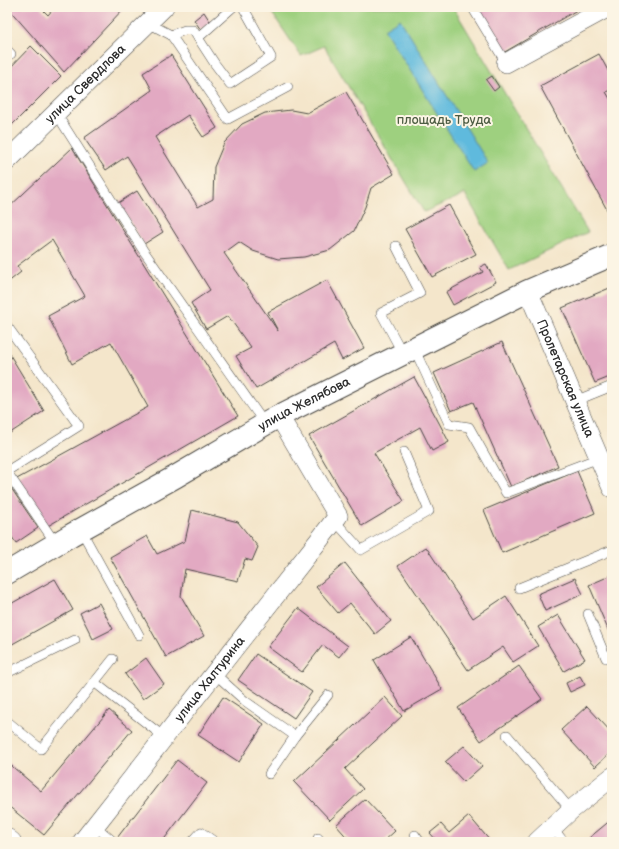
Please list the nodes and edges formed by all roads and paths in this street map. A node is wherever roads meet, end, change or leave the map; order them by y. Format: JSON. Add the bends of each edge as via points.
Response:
{"nodes":[{"id":1,"x":233,"y":7,"type":"edge"},
{"id":2,"x":243,"y":7,"type":"edge"},
{"id":3,"x":472,"y":7,"type":"edge"},
{"id":4,"x":610,"y":10,"type":"edge"},
{"id":5,"x":157,"y":12,"type":"edge"},
{"id":6,"x":171,"y":35,"type":"junction"},
{"id":7,"x":198,"y":38,"type":"junction"},
{"id":8,"x":506,"y":63,"type":"joint"},
{"id":9,"x":288,"y":87,"type":"dead end"},
{"id":10,"x":56,"y":113,"type":"junction"},
{"id":11,"x":7,"y":161,"type":"edge"},
{"id":12,"x":396,"y":246,"type":"dead end"},
{"id":13,"x":612,"y":255,"type":"edge"},
{"id":14,"x":528,"y":291,"type":"junction"},
{"id":15,"x":7,"y":326,"type":"edge"},
{"id":16,"x":408,"y":351,"type":"junction"},
{"id":17,"x":612,"y":386,"type":"edge"},
{"id":18,"x":575,"y":401,"type":"junction"},
{"id":19,"x":272,"y":420,"type":"junction"},
{"id":20,"x":404,"y":452,"type":"dead end"},
{"id":21,"x":599,"y":458,"type":"junction"},
{"id":22,"x":7,"y":472,"type":"edge"},
{"id":23,"x":612,"y":488,"type":"edge"},
{"id":24,"x":336,"y":518,"type":"junction"},
{"id":25,"x":81,"y":530,"type":"junction"},
{"id":26,"x":56,"y":544,"type":"junction"},
{"id":27,"x":612,"y":550,"type":"edge"},
{"id":28,"x":7,"y":573,"type":"edge"},
{"id":29,"x":519,"y":588,"type":"dead end"},
{"id":30,"x":588,"y":614,"type":"dead end"},
{"id":31,"x":140,"y":635,"type":"dead end"},
{"id":32,"x":75,"y":640,"type":"dead end"},
{"id":33,"x":612,"y":654,"type":"edge"},
{"id":34,"x":113,"y":659,"type":"dead end"},
{"id":35,"x":7,"y":673,"type":"edge"},
{"id":36,"x":214,"y":674,"type":"junction"},
{"id":37,"x":94,"y":682,"type":"junction"},
{"id":38,"x":328,"y":695,"type":"dead end"},
{"id":39,"x":7,"y":722,"type":"edge"},
{"id":40,"x":507,"y":735,"type":"dead end"},
{"id":41,"x":295,"y":736,"type":"junction"},
{"id":42,"x":164,"y":737,"type":"junction"},
{"id":43,"x":269,"y":774,"type":"dead end"},
{"id":44,"x":612,"y":777,"type":"edge"},
{"id":45,"x":571,"y":810,"type":"junction"},
{"id":46,"x":94,"y":826,"type":"junction"},
{"id":47,"x":552,"y":827,"type":"junction"},
{"id":48,"x":7,"y":838,"type":"edge"},
{"id":49,"x":12,"y":842,"type":"edge"},
{"id":50,"x":82,"y":842,"type":"edge"},
{"id":51,"x":114,"y":842,"type":"edge"},
{"id":52,"x":192,"y":842,"type":"edge"},
{"id":53,"x":216,"y":842,"type":"edge"},
{"id":54,"x":537,"y":842,"type":"edge"},
{"id":55,"x":564,"y":842,"type":"edge"}],
"edges":[{"from":1,"to":7,"type":"lane"},
{"from":2,"to":7,"type":"lane","via":[[271,57],[230,84]]},
{"from":3,"to":8,"type":"lane"},
{"from":4,"to":8,"type":"street"},
{"from":5,"to":6,"type":"lane"},
{"from":5,"to":10,"type":"street","name":"улица Свердлова"},
{"from":6,"to":7,"type":"lane","via":[[193,30]]},
{"from":6,"to":9,"type":"lane","via":[[228,119]]},
{"from":10,"to":11,"type":"street","name":"улица Свердлова"},
{"from":10,"to":19,"type":"lane","via":[[143,250]]},
{"from":12,"to":16,"type":"lane","via":[[420,293],[381,313]]},
{"from":13,"to":14,"type":"street","name":"улица Желябова"},
{"from":14,"to":16,"type":"street","name":"улица Желябова"},
{"from":14,"to":18,"type":"street","name":"Пролетарская улица"},
{"from":15,"to":22,"type":"lane","via":[[80,426]]},
{"from":16,"to":19,"type":"street","name":"улица Желябова"},
{"from":16,"to":21,"type":"lane","via":[[449,424],[468,426],[506,493]]},
{"from":17,"to":18,"type":"lane"},
{"from":18,"to":21,"type":"street","name":"Пролетарская улица"},
{"from":19,"to":24,"type":"street"},
{"from":19,"to":25,"type":"street","name":"улица Желябова"},
{"from":20,"to":24,"type":"lane","via":[[429,512],[360,550]]},
{"from":21,"to":23,"type":"street","name":"Пролетарская улица"},
{"from":22,"to":26,"type":"lane"},
{"from":24,"to":36,"type":"street","name":"улица Халтурина"},
{"from":25,"to":26,"type":"street","name":"улица Желябова"},
{"from":25,"to":31,"type":"lane"},
{"from":26,"to":28,"type":"street","name":"улица Желябова"},
{"from":27,"to":29,"type":"lane"},
{"from":30,"to":33,"type":"lane","via":[[606,658]]},
{"from":32,"to":35,"type":"lane"},
{"from":34,"to":37,"type":"lane"},
{"from":36,"to":41,"type":"lane"},
{"from":36,"to":42,"type":"street","name":"улица Халтурина"},
{"from":37,"to":39,"type":"lane","via":[[41,749]]},
{"from":37,"to":42,"type":"lane"},
{"from":38,"to":41,"type":"lane"},
{"from":40,"to":45,"type":"lane"},
{"from":41,"to":43,"type":"lane"},
{"from":42,"to":46,"type":"street","name":"улица Халтурина"},
{"from":44,"to":45,"type":"street"},
{"from":45,"to":47,"type":"street"},
{"from":46,"to":50,"type":"street","name":"улица Халтурина"},
{"from":46,"to":51,"type":"lane"},
{"from":47,"to":54,"type":"street"},
{"from":47,"to":55,"type":"lane"},
{"from":48,"to":49,"type":"street"},
{"from":52,"to":53,"type":"lane","via":[[200,832]]}]}
